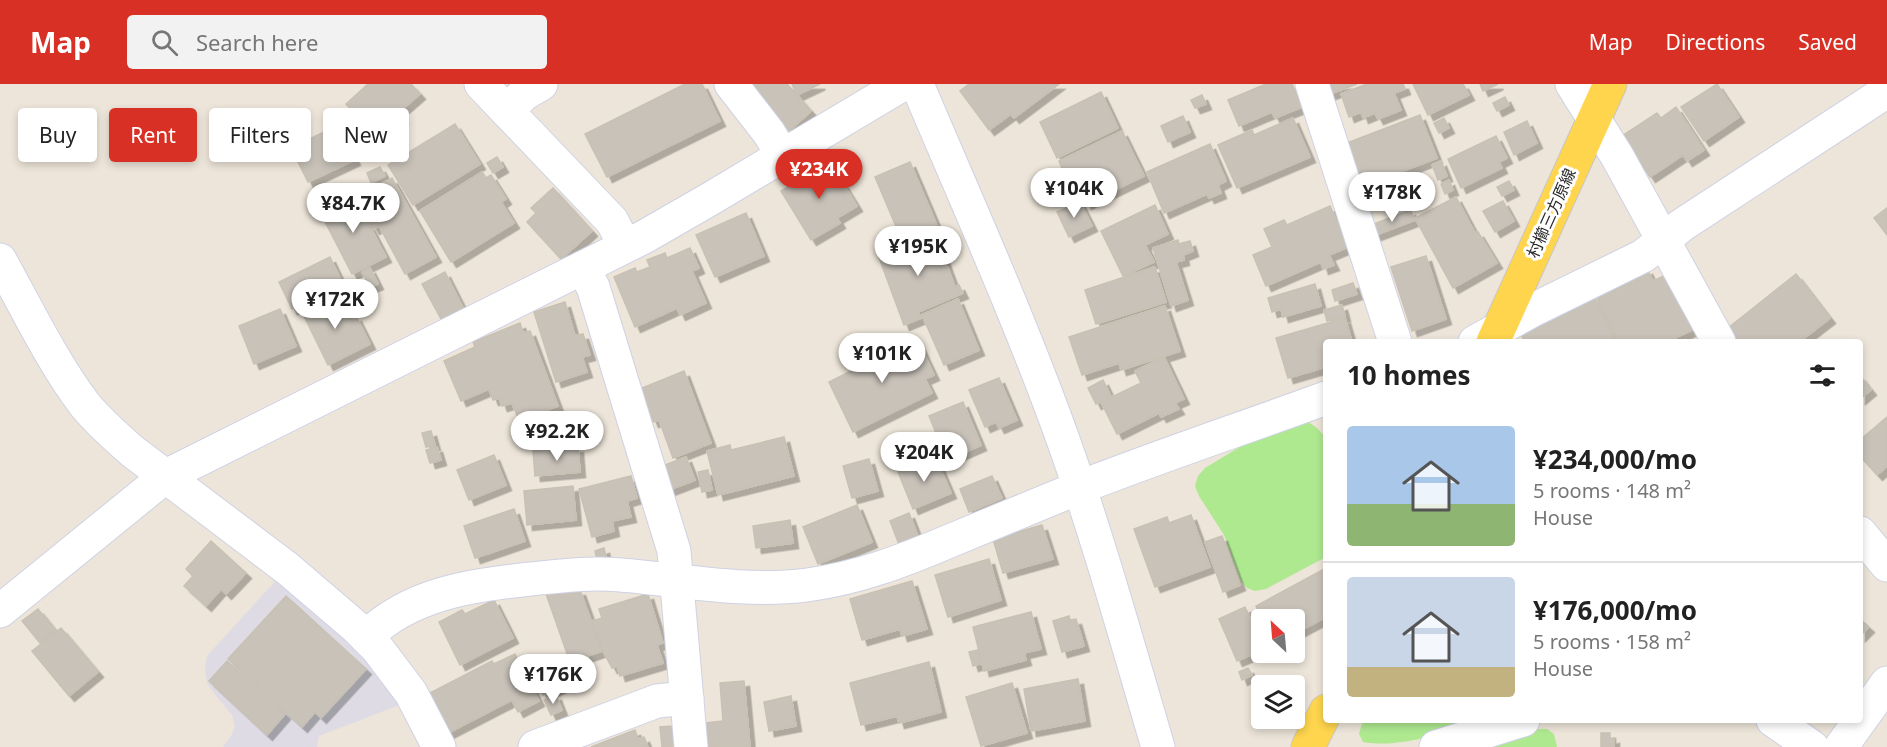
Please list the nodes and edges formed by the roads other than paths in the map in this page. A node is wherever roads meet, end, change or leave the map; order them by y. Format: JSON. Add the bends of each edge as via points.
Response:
{"nodes":[{"id":1,"x":481,"y":84,"type":"edge"},
{"id":2,"x":541,"y":84,"type":"edge"},
{"id":3,"x":731,"y":84,"type":"edge"},
{"id":4,"x":903,"y":84,"type":"edge"},
{"id":5,"x":917,"y":84,"type":"edge"},
{"id":6,"x":1312,"y":84,"type":"edge"},
{"id":7,"x":1572,"y":84,"type":"edge"},
{"id":8,"x":1610,"y":84,"type":"edge"},
{"id":9,"x":1887,"y":91,"type":"edge"},
{"id":10,"x":507,"y":111,"type":"junction"},
{"id":11,"x":1594,"y":119,"type":"junction"},
{"id":12,"x":783,"y":156,"type":"junction"},
{"id":13,"x":1663,"y":240,"type":"junction"},
{"id":14,"x":625,"y":246,"type":"junction"},
{"id":15,"x":0,"y":260,"type":"edge"},
{"id":16,"x":583,"y":268,"type":"junction"},
{"id":17,"x":1489,"y":338,"type":"edge"},
{"id":18,"x":1394,"y":339,"type":"edge"},
{"id":19,"x":1717,"y":339,"type":"edge"},
{"id":20,"x":1323,"y":399,"type":"edge"},
{"id":21,"x":165,"y":476,"type":"junction"},
{"id":22,"x":1080,"y":487,"type":"junction"},
{"id":23,"x":1863,"y":537,"type":"edge"},
{"id":24,"x":1887,"y":565,"type":"edge"},
{"id":25,"x":676,"y":580,"type":"junction"},
{"id":26,"x":0,"y":611,"type":"edge"},
{"id":27,"x":366,"y":637,"type":"junction"},
{"id":28,"x":1887,"y":683,"type":"edge"},
{"id":29,"x":687,"y":698,"type":"junction"},
{"id":30,"x":1863,"y":716,"type":"edge"},
{"id":31,"x":1323,"y":717,"type":"edge"},
{"id":32,"x":1513,"y":723,"type":"edge"},
{"id":33,"x":1777,"y":723,"type":"edge"},
{"id":34,"x":1858,"y":723,"type":"edge"},
{"id":35,"x":439,"y":747,"type":"edge"},
{"id":36,"x":535,"y":747,"type":"edge"},
{"id":37,"x":691,"y":747,"type":"edge"},
{"id":38,"x":1158,"y":747,"type":"edge"},
{"id":39,"x":1308,"y":747,"type":"edge"},
{"id":40,"x":1436,"y":747,"type":"edge"},
{"id":41,"x":1812,"y":747,"type":"edge"},
{"id":42,"x":1841,"y":747,"type":"edge"}],
"edges":[{"from":1,"to":10,"type":"street"},
{"from":2,"to":10,"type":"street"},
{"from":3,"to":12,"type":"street"},
{"from":4,"to":12,"type":"street"},
{"from":5,"to":22,"type":"street","via":[[1039,374]]},
{"from":6,"to":18,"type":"street"},
{"from":7,"to":11,"type":"street"},
{"from":8,"to":11,"type":"main road","name":"村櫛三方原線"},
{"from":9,"to":13,"type":"street"},
{"from":10,"to":14,"type":"street","via":[[612,221]]},
{"from":11,"to":13,"type":"street"},
{"from":11,"to":17,"type":"main road","name":"村櫛三方原線"},
{"from":12,"to":14,"type":"street"},
{"from":13,"to":17,"type":"street","via":[[1643,256],[1531,310]]},
{"from":13,"to":19,"type":"street"},
{"from":14,"to":16,"type":"street"},
{"from":15,"to":21,"type":"street","via":[[85,405],[107,430]]},
{"from":16,"to":21,"type":"street"},
{"from":16,"to":25,"type":"street","via":[[593,287],[674,551]]},
{"from":20,"to":22,"type":"street"},
{"from":21,"to":26,"type":"street"},
{"from":21,"to":27,"type":"street","via":[[312,589]]},
{"from":22,"to":25,"type":"street","via":[[879,570],[843,579],[768,588]]},
{"from":22,"to":38,"type":"street"},
{"from":23,"to":24,"type":"street"},
{"from":25,"to":27,"type":"street","via":[[596,574],[456,590],[382,622]]},
{"from":25,"to":29,"type":"street"},
{"from":27,"to":35,"type":"street","via":[[411,693]]},
{"from":28,"to":30,"type":"street"},
{"from":29,"to":36,"type":"street","via":[[657,701]]},
{"from":29,"to":37,"type":"street"},
{"from":31,"to":39,"type":"main road"},
{"from":32,"to":40,"type":"street"},
{"from":33,"to":41,"type":"street"},
{"from":34,"to":42,"type":"street"}]}
